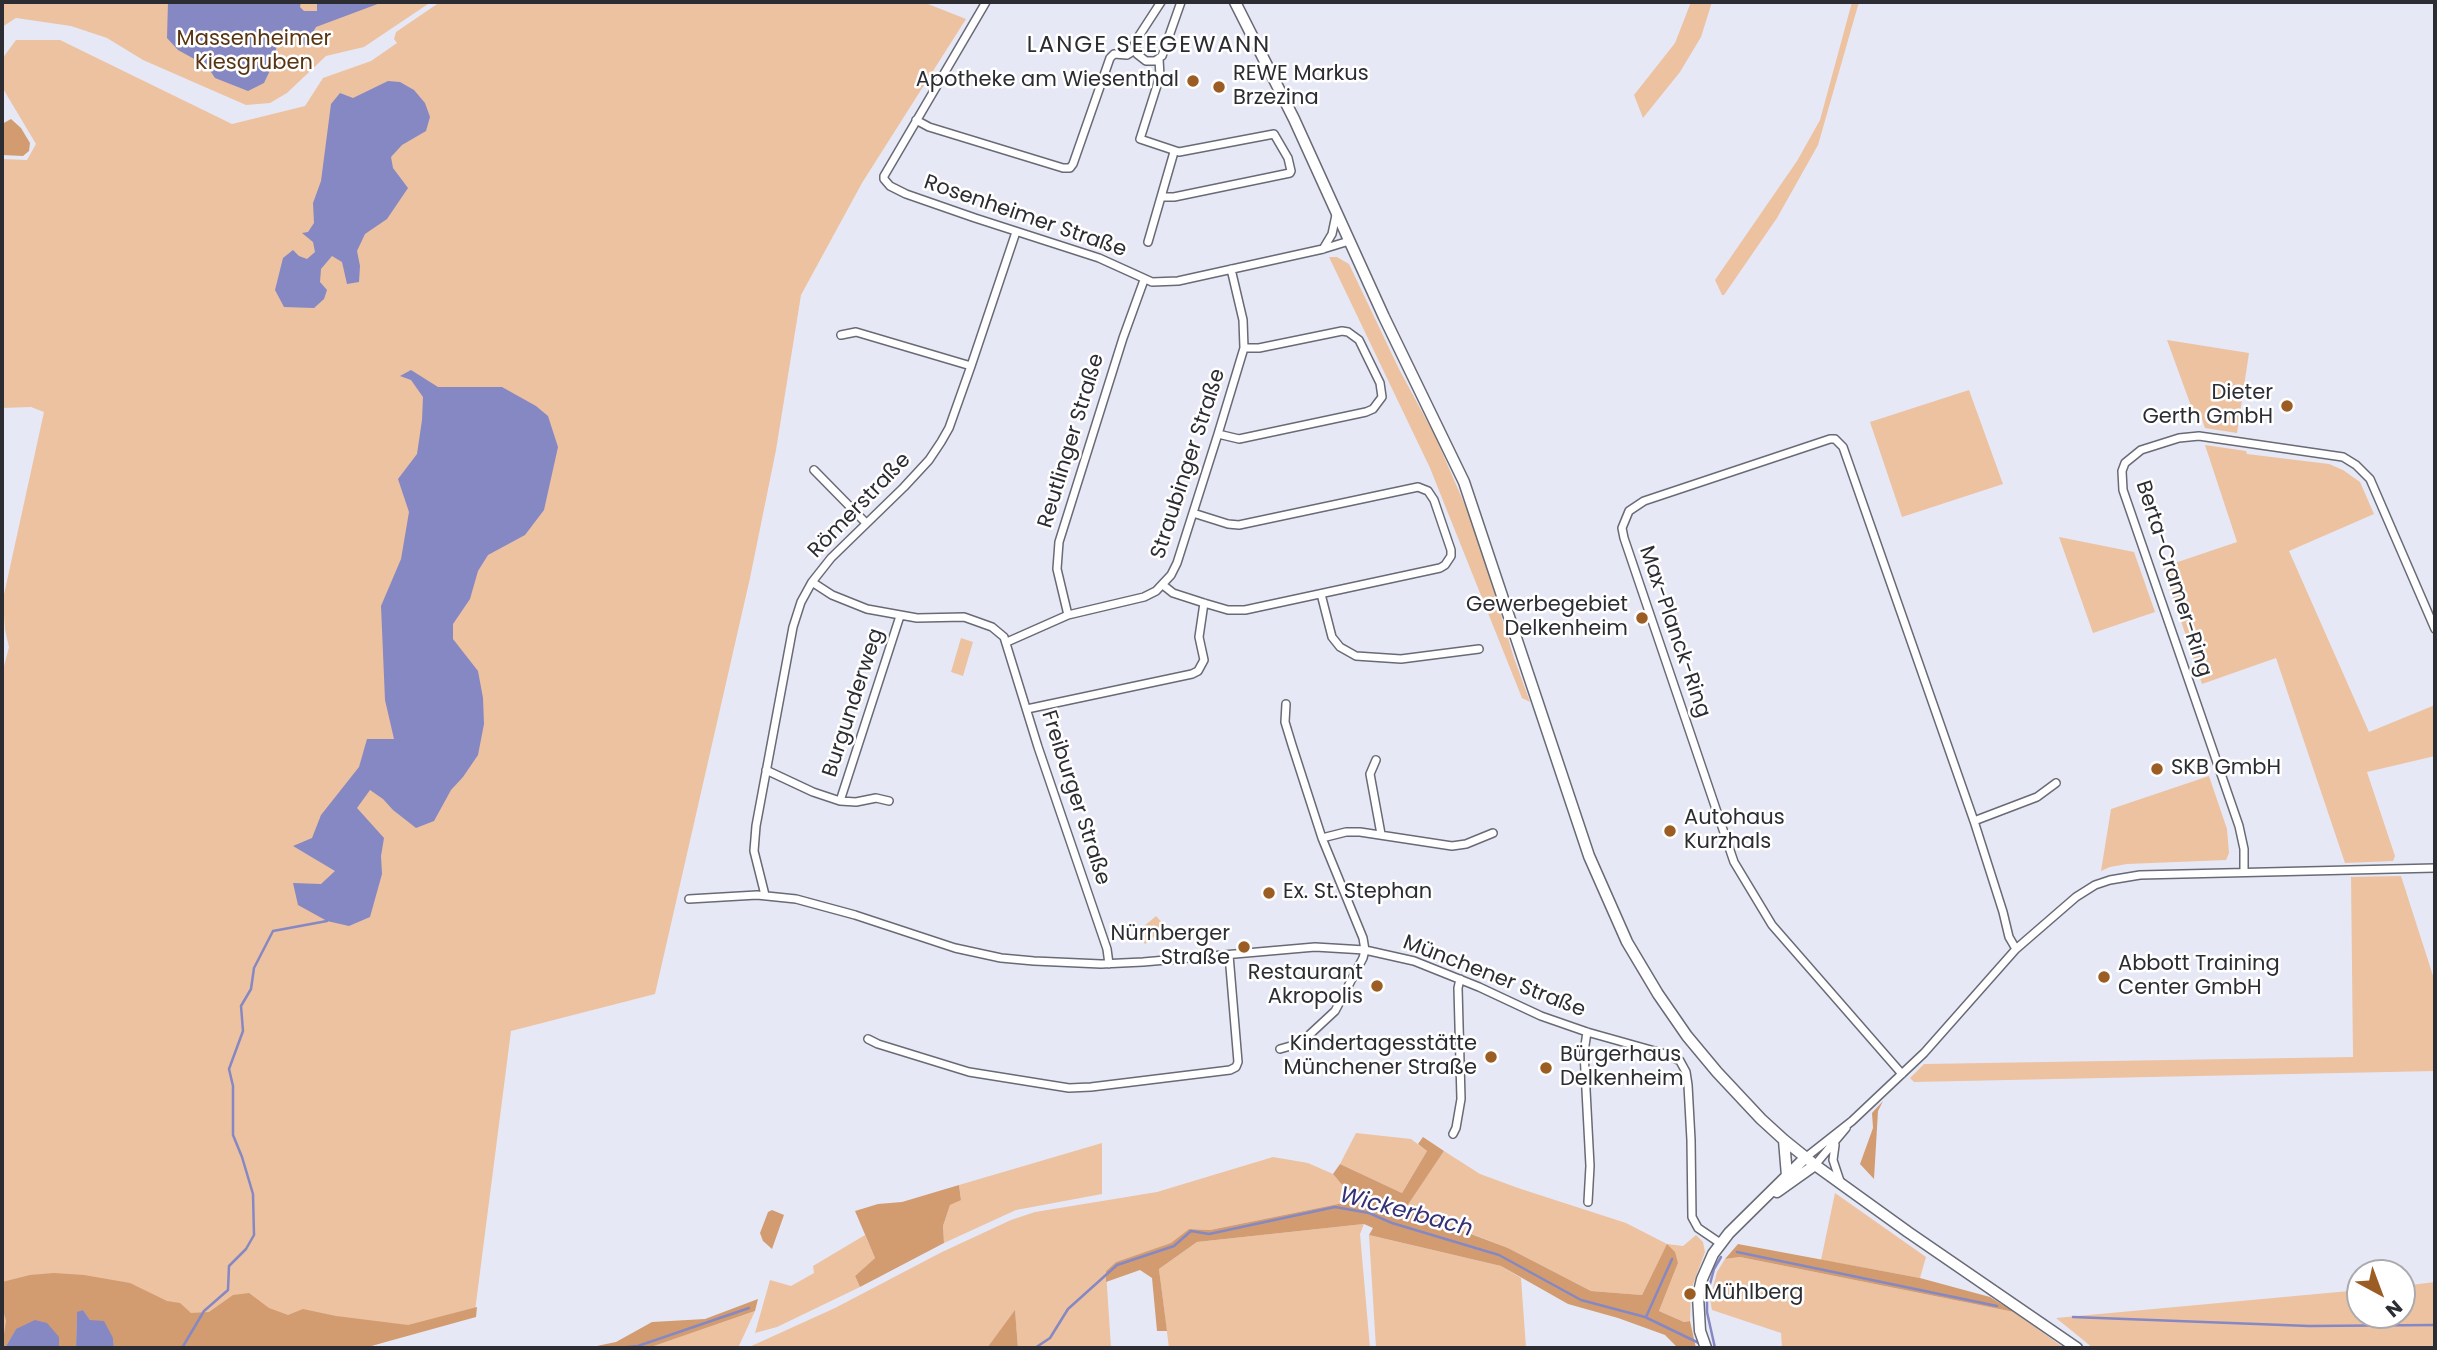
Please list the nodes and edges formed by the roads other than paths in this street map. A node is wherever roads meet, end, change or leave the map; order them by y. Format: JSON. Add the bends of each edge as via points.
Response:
{"nodes":[{"id":1,"x":986,"y":2,"type":"edge"},
{"id":2,"x":1161,"y":2,"type":"edge"},
{"id":3,"x":1181,"y":2,"type":"edge"},
{"id":4,"x":1235,"y":2,"type":"edge"},
{"id":5,"x":1135,"y":50,"type":"junction"},
{"id":6,"x":1159,"y":59,"type":"junction"},
{"id":7,"x":916,"y":120,"type":"junction"},
{"id":8,"x":1174,"y":152,"type":"junction"},
{"id":9,"x":1161,"y":197,"type":"junction"},
{"id":10,"x":1336,"y":211,"type":"junction"},
{"id":11,"x":1016,"y":232,"type":"junction"},
{"id":12,"x":1349,"y":241,"type":"junction"},
{"id":13,"x":1148,"y":242,"type":"dead end"},
{"id":14,"x":1323,"y":250,"type":"junction"},
{"id":15,"x":1231,"y":269,"type":"junction"},
{"id":16,"x":1144,"y":280,"type":"junction"},
{"id":17,"x":841,"y":335,"type":"dead end"},
{"id":18,"x":1244,"y":348,"type":"junction"},
{"id":19,"x":971,"y":366,"type":"junction"},
{"id":20,"x":1218,"y":434,"type":"junction"},
{"id":21,"x":814,"y":470,"type":"dead end"},
{"id":22,"x":1193,"y":513,"type":"junction"},
{"id":23,"x":866,"y":523,"type":"junction"},
{"id":24,"x":812,"y":582,"type":"junction"},
{"id":25,"x":1163,"y":585,"type":"junction"},
{"id":26,"x":1321,"y":594,"type":"junction"},
{"id":27,"x":1204,"y":603,"type":"junction"},
{"id":28,"x":1068,"y":615,"type":"junction"},
{"id":29,"x":900,"y":616,"type":"junction"},
{"id":30,"x":2435,"y":629,"type":"edge"},
{"id":31,"x":1007,"y":642,"type":"junction"},
{"id":32,"x":1479,"y":649,"type":"dead end"},
{"id":33,"x":1286,"y":704,"type":"dead end"},
{"id":34,"x":1027,"y":709,"type":"junction"},
{"id":35,"x":1376,"y":760,"type":"dead end"},
{"id":36,"x":766,"y":770,"type":"junction"},
{"id":37,"x":2056,"y":783,"type":"dead end"},
{"id":38,"x":841,"y":801,"type":"junction"},
{"id":39,"x":889,"y":801,"type":"dead end"},
{"id":40,"x":1974,"y":821,"type":"junction"},
{"id":41,"x":1381,"y":834,"type":"junction"},
{"id":42,"x":1493,"y":834,"type":"dead end"},
{"id":43,"x":1322,"y":838,"type":"junction"},
{"id":44,"x":2435,"y":868,"type":"edge"},
{"id":45,"x":2244,"y":872,"type":"junction"},
{"id":46,"x":765,"y":895,"type":"junction"},
{"id":47,"x":689,"y":899,"type":"dead end"},
{"id":48,"x":2016,"y":949,"type":"junction"},
{"id":49,"x":1365,"y":950,"type":"junction"},
{"id":50,"x":1228,"y":955,"type":"junction"},
{"id":51,"x":1109,"y":964,"type":"junction"},
{"id":52,"x":1460,"y":979,"type":"junction"},
{"id":53,"x":1587,"y":1032,"type":"junction"},
{"id":54,"x":869,"y":1039,"type":"dead end"},
{"id":55,"x":1280,"y":1049,"type":"dead end"},
{"id":56,"x":1902,"y":1074,"type":"junction"},
{"id":57,"x":1852,"y":1121,"type":"junction"},
{"id":58,"x":1453,"y":1135,"type":"dead end"},
{"id":59,"x":1784,"y":1140,"type":"junction"},
{"id":60,"x":1836,"y":1143,"type":"junction"},
{"id":61,"x":1810,"y":1161,"type":"junction"},
{"id":62,"x":1787,"y":1176,"type":"junction"},
{"id":63,"x":1842,"y":1184,"type":"junction"},
{"id":64,"x":1766,"y":1198,"type":"junction"},
{"id":65,"x":1588,"y":1202,"type":"dead end"},
{"id":66,"x":1720,"y":1243,"type":"junction"},
{"id":67,"x":1706,"y":1348,"type":"edge"},
{"id":68,"x":2077,"y":1348,"type":"edge"}],
"edges":[{"from":1,"to":7,"type":"street"},
{"from":2,"to":5,"type":"street","via":[[1136,39]]},
{"from":3,"to":6,"type":"street"},
{"from":4,"to":10,"type":"main road"},
{"from":5,"to":6,"type":"street","via":[[1146,61]]},
{"from":5,"to":7,"type":"street","via":[[1110,58],[1070,168]]},
{"from":6,"to":8,"type":"street","via":[[1160,76],[1140,139]]},
{"from":7,"to":11,"type":"street","name":"Rosenheimer Straße","via":[[884,179],[890,186]]},
{"from":8,"to":9,"type":"street"},
{"from":8,"to":9,"type":"street","via":[[1271,134],[1288,158],[1291,171]]},
{"from":9,"to":13,"type":"street"},
{"from":10,"to":12,"type":"main road"},
{"from":10,"to":14,"type":"street"},
{"from":11,"to":16,"type":"street","name":"Rosenheimer Straße","via":[[1099,258]]},
{"from":11,"to":19,"type":"street","name":"Römerstraße"},
{"from":12,"to":14,"type":"street","name":"Rosenheimer Straße"},
{"from":12,"to":59,"type":"main road","via":[[1464,482],[1578,825],[1613,913],[1687,1036],[1738,1096]]},
{"from":14,"to":15,"type":"street","name":"Rosenheimer Straße"},
{"from":15,"to":16,"type":"street","name":"Rosenheimer Straße","via":[[1168,283]]},
{"from":15,"to":18,"type":"street","name":"Straubinger Straße","via":[[1243,320]]},
{"from":16,"to":28,"type":"street","name":"Reutlinger Straße","via":[[1059,542],[1057,569]]},
{"from":17,"to":19,"type":"street","via":[[856,332]]},
{"from":18,"to":20,"type":"street","name":"Straubinger Straße"},
{"from":18,"to":20,"type":"street","via":[[1348,332],[1359,340],[1382,397],[1366,412],[1239,439]]},
{"from":19,"to":23,"type":"street","name":"Römerstraße","via":[[949,428],[933,455]]},
{"from":20,"to":22,"type":"street","name":"Straubinger Straße"},
{"from":21,"to":23,"type":"street"},
{"from":22,"to":25,"type":"street","name":"Straubinger Straße","via":[[1177,563]]},
{"from":22,"to":26,"type":"street","via":[[1239,525],[1418,487],[1431,494],[1451,550],[1445,565]]},
{"from":23,"to":24,"type":"street","name":"Römerstraße"},
{"from":24,"to":29,"type":"street","via":[[832,595]]},
{"from":24,"to":36,"type":"street","name":"Römerstraße","via":[[793,627]]},
{"from":25,"to":27,"type":"street"},
{"from":25,"to":28,"type":"street","name":"Straubinger Straße","via":[[1144,597]]},
{"from":26,"to":27,"type":"street","via":[[1245,611]]},
{"from":26,"to":32,"type":"street","via":[[1332,637],[1356,656],[1401,659]]},
{"from":27,"to":34,"type":"street","via":[[1199,637],[1204,660],[1198,671]]},
{"from":28,"to":31,"type":"street","name":"Straubinger Straße"},
{"from":29,"to":31,"type":"street","via":[[964,617],[992,627]]},
{"from":29,"to":38,"type":"street","name":"Burgunderweg"},
{"from":30,"to":45,"type":"street","name":"Berta-Cramer-Ring","via":[[2370,479],[2343,457],[2199,436],[2141,450],[2125,463],[2123,490],[2239,826]]},
{"from":31,"to":34,"type":"street","name":"Freiburger Straße"},
{"from":33,"to":43,"type":"street","via":[[1285,722]]},
{"from":34,"to":51,"type":"street","name":"Freiburger Straße"},
{"from":35,"to":41,"type":"street","via":[[1370,774]]},
{"from":36,"to":38,"type":"street"},
{"from":36,"to":46,"type":"street","name":"Römerstraße","via":[[754,851]]},
{"from":37,"to":40,"type":"street","via":[[2037,797]]},
{"from":38,"to":39,"type":"street"},
{"from":40,"to":48,"type":"street","name":"Max-Planck-Ring"},
{"from":40,"to":56,"type":"street","name":"Max-Planck-Ring","via":[[1847,454],[1839,442],[1830,439],[1644,501],[1629,511],[1622,528],[1624,538],[1734,862],[1756,902],[1791,949]]},
{"from":41,"to":42,"type":"street","via":[[1452,846]]},
{"from":41,"to":43,"type":"street","via":[[1346,832]]},
{"from":43,"to":49,"type":"street"},
{"from":44,"to":45,"type":"street"},
{"from":45,"to":48,"type":"street","via":[[2110,880],[2082,892]]},
{"from":46,"to":47,"type":"street","name":"Münchener Straße"},
{"from":46,"to":51,"type":"street","name":"Münchener Straße","via":[[834,909],[1001,958]]},
{"from":48,"to":56,"type":"street"},
{"from":49,"to":50,"type":"street","name":"Münchener Straße","via":[[1315,947]]},
{"from":49,"to":52,"type":"street","name":"Münchener Straße","via":[[1414,961]]},
{"from":49,"to":55,"type":"street","via":[[1335,1011],[1307,1037]]},
{"from":50,"to":51,"type":"street","name":"Münchener Straße"},
{"from":50,"to":54,"type":"street","via":[[1238,1062],[1230,1070],[1069,1088],[969,1072]]},
{"from":52,"to":53,"type":"street","name":"Münchener Straße"},
{"from":52,"to":58,"type":"street","via":[[1461,1099]]},
{"from":53,"to":65,"type":"street"},
{"from":53,"to":66,"type":"street","name":"Münchener Straße","via":[[1669,1055],[1684,1066],[1691,1213],[1698,1228]]},
{"from":56,"to":57,"type":"street"},
{"from":57,"to":60,"type":"street"},
{"from":57,"to":61,"type":"street"},
{"from":59,"to":61,"type":"main road"},
{"from":59,"to":62,"type":"main road"},
{"from":60,"to":61,"type":"street"},
{"from":60,"to":63,"type":"street","via":[[1833,1160]]},
{"from":61,"to":62,"type":"main road"},
{"from":61,"to":63,"type":"main road"},
{"from":61,"to":64,"type":"main road"},
{"from":62,"to":64,"type":"main road"},
{"from":63,"to":68,"type":"main road"},
{"from":64,"to":66,"type":"main road"},
{"from":66,"to":67,"type":"main road","via":[[1698,1296]]}]}
